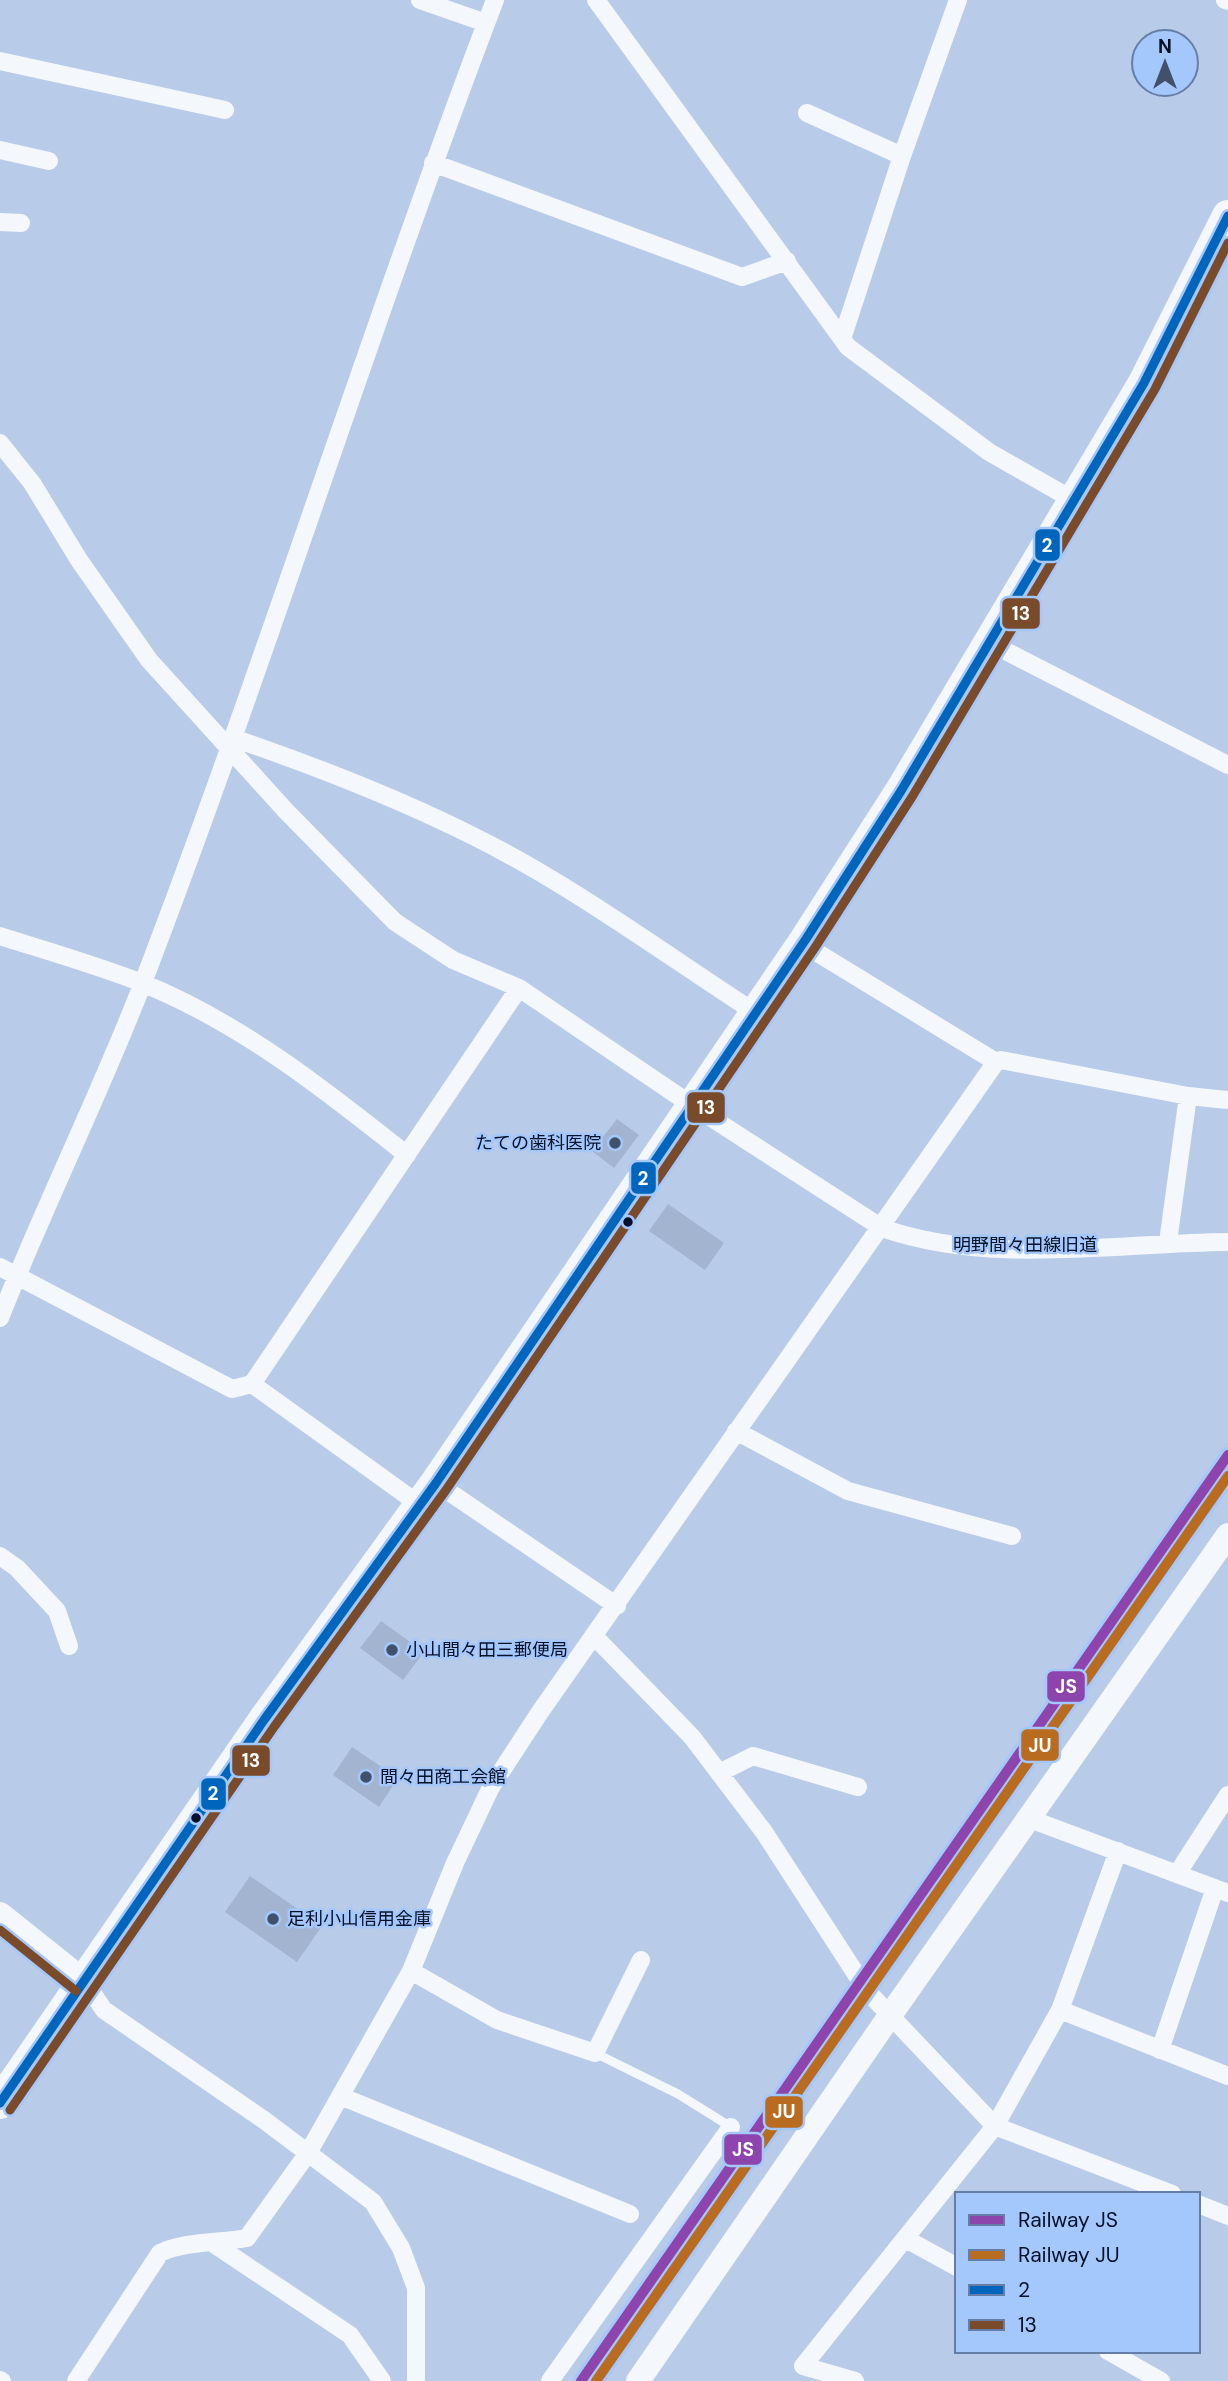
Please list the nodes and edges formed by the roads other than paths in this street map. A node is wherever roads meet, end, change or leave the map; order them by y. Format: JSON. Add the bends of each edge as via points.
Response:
{"nodes":[{"id":1,"x":420,"y":0,"type":"edge"},
{"id":2,"x":495,"y":0,"type":"edge"},
{"id":3,"x":596,"y":0,"type":"edge"},
{"id":4,"x":958,"y":0,"type":"edge"},
{"id":5,"x":486,"y":23,"type":"junction"},
{"id":6,"x":0,"y":61,"type":"edge"},
{"id":7,"x":225,"y":110,"type":"dead end"},
{"id":8,"x":807,"y":113,"type":"dead end"},
{"id":9,"x":0,"y":150,"type":"edge"},
{"id":10,"x":902,"y":156,"type":"junction"},
{"id":11,"x":49,"y":161,"type":"dead end"},
{"id":12,"x":433,"y":163,"type":"junction"},
{"id":13,"x":1228,"y":216,"type":"edge"},
{"id":14,"x":0,"y":222,"type":"edge"},
{"id":15,"x":21,"y":223,"type":"dead end"},
{"id":16,"x":787,"y":261,"type":"junction"},
{"id":17,"x":842,"y":339,"type":"junction"},
{"id":18,"x":0,"y":443,"type":"edge"},
{"id":19,"x":1075,"y":501,"type":"junction"},
{"id":20,"x":990,"y":643,"type":"junction"},
{"id":21,"x":231,"y":744,"type":"junction"},
{"id":22,"x":1228,"y":765,"type":"edge"},
{"id":23,"x":0,"y":936,"type":"edge"},
{"id":24,"x":803,"y":944,"type":"junction"},
{"id":25,"x":143,"y":984,"type":"junction"},
{"id":26,"x":519,"y":988,"type":"junction"},
{"id":27,"x":756,"y":1013,"type":"junction"},
{"id":28,"x":996,"y":1062,"type":"junction"},
{"id":29,"x":1188,"y":1096,"type":"junction"},
{"id":30,"x":1228,"y":1100,"type":"edge"},
{"id":31,"x":693,"y":1106,"type":"junction"},
{"id":32,"x":407,"y":1155,"type":"junction"},
{"id":33,"x":882,"y":1228,"type":"junction"},
{"id":34,"x":1168,"y":1242,"type":"junction"},
{"id":35,"x":1228,"y":1242,"type":"edge"},
{"id":36,"x":0,"y":1267,"type":"edge"},
{"id":37,"x":17,"y":1276,"type":"junction"},
{"id":38,"x":0,"y":1318,"type":"edge"},
{"id":39,"x":252,"y":1384,"type":"junction"},
{"id":40,"x":736,"y":1431,"type":"junction"},
{"id":41,"x":428,"y":1494,"type":"junction"},
{"id":42,"x":1228,"y":1535,"type":"edge"},
{"id":43,"x":1012,"y":1536,"type":"dead end"},
{"id":44,"x":0,"y":1556,"type":"edge"},
{"id":45,"x":617,"y":1606,"type":"junction"},
{"id":46,"x":595,"y":1637,"type":"junction"},
{"id":47,"x":69,"y":1646,"type":"dead end"},
{"id":48,"x":719,"y":1773,"type":"junction"},
{"id":49,"x":858,"y":1787,"type":"dead end"},
{"id":50,"x":1228,"y":1795,"type":"edge"},
{"id":51,"x":1030,"y":1819,"type":"junction"},
{"id":52,"x":1118,"y":1851,"type":"junction"},
{"id":53,"x":1177,"y":1874,"type":"junction"},
{"id":54,"x":1221,"y":1890,"type":"edge"},
{"id":55,"x":0,"y":1914,"type":"edge"},
{"id":56,"x":641,"y":1960,"type":"dead end"},
{"id":57,"x":411,"y":1971,"type":"junction"},
{"id":58,"x":85,"y":1981,"type":"junction"},
{"id":59,"x":1059,"y":2010,"type":"junction"},
{"id":60,"x":891,"y":2014,"type":"junction"},
{"id":61,"x":1160,"y":2050,"type":"junction"},
{"id":62,"x":595,"y":2053,"type":"junction"},
{"id":63,"x":1228,"y":2076,"type":"edge"},
{"id":64,"x":340,"y":2096,"type":"junction"},
{"id":65,"x":0,"y":2103,"type":"edge"},
{"id":66,"x":995,"y":2126,"type":"junction"},
{"id":67,"x":731,"y":2127,"type":"joint"},
{"id":68,"x":308,"y":2152,"type":"junction"},
{"id":69,"x":1167,"y":2192,"type":"edge"},
{"id":70,"x":1200,"y":2205,"type":"edge"},
{"id":71,"x":629,"y":2214,"type":"dead end"},
{"id":72,"x":1228,"y":2216,"type":"edge"},
{"id":73,"x":906,"y":2239,"type":"junction"},
{"id":74,"x":214,"y":2244,"type":"junction"},
{"id":75,"x":955,"y":2266,"type":"edge"},
{"id":76,"x":1112,"y":2353,"type":"edge"},
{"id":77,"x":368,"y":2373,"type":"edge"},
{"id":78,"x":800,"y":2374,"type":"edge"},
{"id":79,"x":76,"y":2381,"type":"edge"},
{"id":80,"x":382,"y":2381,"type":"edge"},
{"id":81,"x":416,"y":2381,"type":"edge"},
{"id":82,"x":550,"y":2381,"type":"edge"},
{"id":83,"x":638,"y":2381,"type":"edge"},
{"id":84,"x":855,"y":2381,"type":"edge"},
{"id":85,"x":1161,"y":2381,"type":"edge"}],
"edges":[{"from":1,"to":5,"type":"street"},
{"from":2,"to":5,"type":"street"},
{"from":3,"to":16,"type":"street"},
{"from":4,"to":10,"type":"street"},
{"from":5,"to":12,"type":"street"},
{"from":6,"to":7,"type":"street"},
{"from":8,"to":10,"type":"street"},
{"from":9,"to":11,"type":"street"},
{"from":10,"to":17,"type":"street"},
{"from":12,"to":16,"type":"street","via":[[742,277]]},
{"from":12,"to":21,"type":"street"},
{"from":13,"to":19,"type":"highway","via":[[1144,383]]},
{"from":14,"to":15,"type":"street"},
{"from":16,"to":17,"type":"street"},
{"from":17,"to":19,"type":"street","via":[[989,452]]},
{"from":18,"to":21,"type":"street","name":"明野間々田線旧道","via":[[32,483],[149,660]]},
{"from":19,"to":20,"type":"highway"},
{"from":20,"to":22,"type":"street"},
{"from":20,"to":24,"type":"highway"},
{"from":21,"to":25,"type":"street"},
{"from":21,"to":26,"type":"street","name":"明野間々田線旧道","via":[[395,922],[453,960]]},
{"from":21,"to":27,"type":"street","via":[[337,773],[474,836],[543,875]]},
{"from":23,"to":25,"type":"street"},
{"from":24,"to":27,"type":"highway"},
{"from":24,"to":28,"type":"street"},
{"from":25,"to":32,"type":"street","via":[[299,1069]]},
{"from":25,"to":37,"type":"street"},
{"from":26,"to":31,"type":"street","name":"明野間々田線旧道"},
{"from":26,"to":32,"type":"street"},
{"from":27,"to":31,"type":"highway"},
{"from":28,"to":29,"type":"street"},
{"from":28,"to":33,"type":"street"},
{"from":29,"to":30,"type":"street"},
{"from":29,"to":34,"type":"street"},
{"from":31,"to":33,"type":"street","name":"明野間々田線旧道"},
{"from":31,"to":41,"type":"highway"},
{"from":32,"to":39,"type":"street"},
{"from":33,"to":34,"type":"street","name":"明野間々田線旧道","via":[[911,1238],[983,1248]]},
{"from":33,"to":40,"type":"street"},
{"from":34,"to":35,"type":"street","name":"明野間々田線旧道"},
{"from":36,"to":37,"type":"street"},
{"from":37,"to":38,"type":"street"},
{"from":37,"to":39,"type":"street","via":[[232,1389]]},
{"from":39,"to":41,"type":"street"},
{"from":40,"to":43,"type":"street","via":[[848,1491]]},
{"from":40,"to":45,"type":"street"},
{"from":41,"to":45,"type":"street"},
{"from":41,"to":58,"type":"highway","via":[[264,1720]]},
{"from":42,"to":51,"type":"street"},
{"from":44,"to":47,"type":"street","via":[[57,1611]]},
{"from":45,"to":46,"type":"street"},
{"from":46,"to":48,"type":"street","via":[[692,1737]]},
{"from":46,"to":57,"type":"street","via":[[491,1787],[454,1863]]},
{"from":48,"to":49,"type":"street","via":[[754,1756]]},
{"from":48,"to":60,"type":"street","via":[[764,1832],[860,1982]]},
{"from":50,"to":53,"type":"street"},
{"from":51,"to":52,"type":"street"},
{"from":51,"to":60,"type":"street"},
{"from":52,"to":53,"type":"street"},
{"from":52,"to":59,"type":"street"},
{"from":53,"to":54,"type":"street"},
{"from":54,"to":61,"type":"street"},
{"from":55,"to":58,"type":"street"},
{"from":56,"to":62,"type":"street"},
{"from":57,"to":62,"type":"street","via":[[497,2020]]},
{"from":57,"to":64,"type":"street"},
{"from":58,"to":65,"type":"highway"},
{"from":58,"to":68,"type":"street","via":[[104,2010]]},
{"from":59,"to":61,"type":"street"},
{"from":59,"to":66,"type":"street"},
{"from":60,"to":66,"type":"street"},
{"from":60,"to":83,"type":"street"},
{"from":61,"to":63,"type":"street"},
{"from":62,"to":67,"type":"lane","via":[[678,2094]]},
{"from":64,"to":68,"type":"street"},
{"from":64,"to":71,"type":"street"},
{"from":66,"to":69,"type":"street"},
{"from":66,"to":73,"type":"street"},
{"from":67,"to":82,"type":"street"},
{"from":68,"to":74,"type":"street","via":[[247,2238]]},
{"from":68,"to":81,"type":"street","via":[[373,2202],[401,2248],[416,2288]]},
{"from":70,"to":72,"type":"street"},
{"from":73,"to":75,"type":"street"},
{"from":73,"to":78,"type":"street"},
{"from":74,"to":77,"type":"street","via":[[350,2335]]},
{"from":74,"to":79,"type":"street","via":[[177,2245],[160,2252]]},
{"from":76,"to":85,"type":"street"},
{"from":77,"to":80,"type":"street"},
{"from":78,"to":84,"type":"street"}]}
